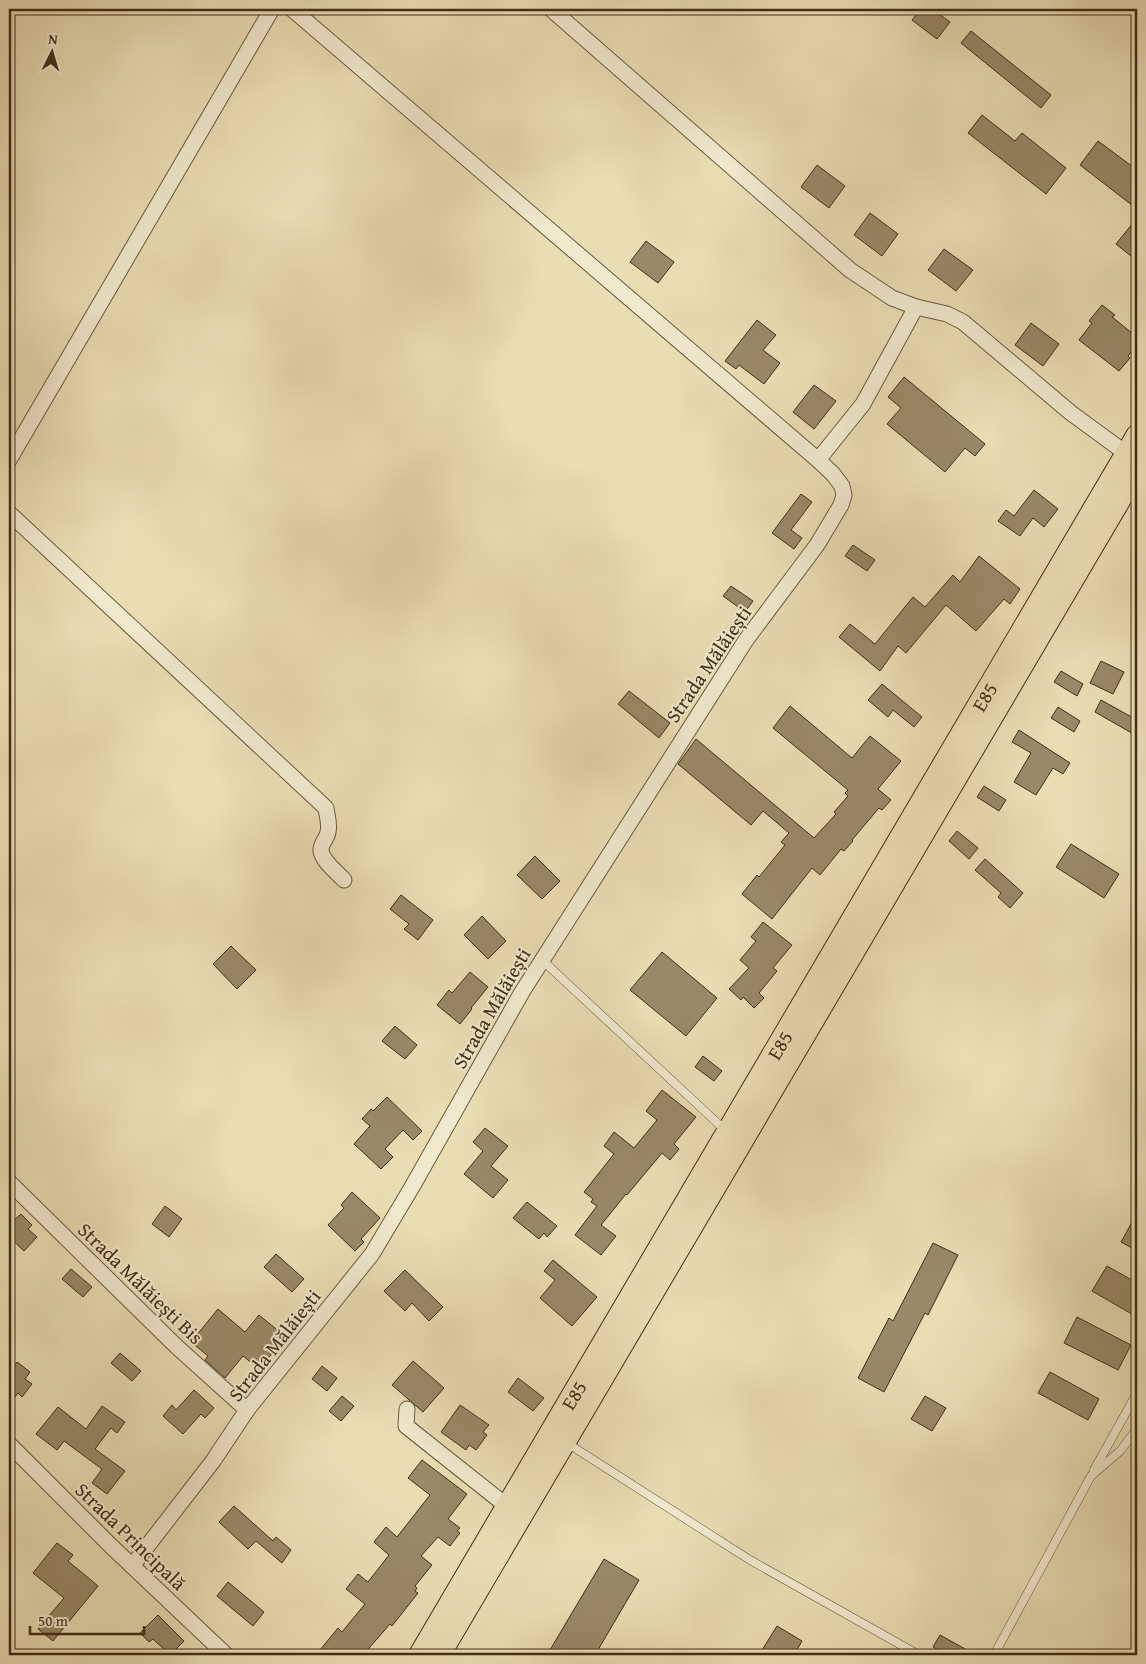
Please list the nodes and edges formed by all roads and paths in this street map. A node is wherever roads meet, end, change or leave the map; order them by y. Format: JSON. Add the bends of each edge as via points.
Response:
{"nodes":[{"id":1,"x":272,"y":9,"type":"edge"},
{"id":2,"x":292,"y":9,"type":"edge"},
{"id":3,"x":551,"y":9,"type":"edge"},
{"id":4,"x":916,"y":307,"type":"junction"},
{"id":5,"x":1134,"y":454,"type":"edge"},
{"id":6,"x":9,"y":460,"type":"edge"},
{"id":7,"x":818,"y":460,"type":"junction"},
{"id":8,"x":9,"y":513,"type":"edge"},
{"id":9,"x":344,"y":880,"type":"dead end"},
{"id":10,"x":542,"y":960,"type":"junction"},
{"id":11,"x":728,"y":1133,"type":"junction"},
{"id":12,"x":9,"y":1182,"type":"edge"},
{"id":13,"x":1137,"y":1394,"type":"edge"},
{"id":14,"x":407,"y":1409,"type":"dead end"},
{"id":15,"x":247,"y":1410,"type":"junction"},
{"id":16,"x":1137,"y":1429,"type":"edge"},
{"id":17,"x":565,"y":1442,"type":"junction"},
{"id":18,"x":9,"y":1444,"type":"edge"},
{"id":19,"x":1091,"y":1476,"type":"junction"},
{"id":20,"x":508,"y":1507,"type":"junction"},
{"id":21,"x":132,"y":1566,"type":"junction"},
{"id":22,"x":226,"y":1655,"type":"edge"},
{"id":23,"x":420,"y":1655,"type":"edge"},
{"id":24,"x":439,"y":1655,"type":"edge"},
{"id":25,"x":920,"y":1655,"type":"edge"},
{"id":26,"x":994,"y":1655,"type":"edge"}],
"edges":[{"from":1,"to":6,"type":"street"},
{"from":2,"to":7,"type":"street","name":"Strada Mălăiești"},
{"from":3,"to":4,"type":"street","via":[[850,270],[892,298]]},
{"from":4,"to":5,"type":"street","via":[[947,314],[963,322],[1071,413]]},
{"from":4,"to":7,"type":"street","via":[[863,404]]},
{"from":5,"to":11,"type":"main road","name":"E85"},
{"from":5,"to":17,"type":"main road","name":"E85"},
{"from":7,"to":10,"type":"street","name":"Strada Mălăiești","via":[[842,486],[841,505],[817,544],[746,640]]},
{"from":8,"to":9,"type":"street","via":[[326,808],[328,834],[321,850]]},
{"from":10,"to":11,"type":"lane"},
{"from":10,"to":15,"type":"street","name":"Strada Mălăiești","via":[[372,1254]]},
{"from":11,"to":20,"type":"main road","name":"E85"},
{"from":12,"to":15,"type":"street","name":"Strada Mălăiești Bis","via":[[176,1346]]},
{"from":13,"to":19,"type":"lane"},
{"from":14,"to":20,"type":"street","via":[[406,1426]]},
{"from":15,"to":21,"type":"street","name":"Strada Mălăiești","via":[[213,1461]]},
{"from":16,"to":19,"type":"lane","via":[[1120,1451]]},
{"from":17,"to":24,"type":"main road","name":"E85"},
{"from":17,"to":25,"type":"lane","via":[[750,1560]]},
{"from":18,"to":21,"type":"street","name":"Strada Principală"},
{"from":19,"to":26,"type":"lane"},
{"from":20,"to":23,"type":"main road","name":"E85"},
{"from":21,"to":22,"type":"street","name":"Strada Principală"}]}
